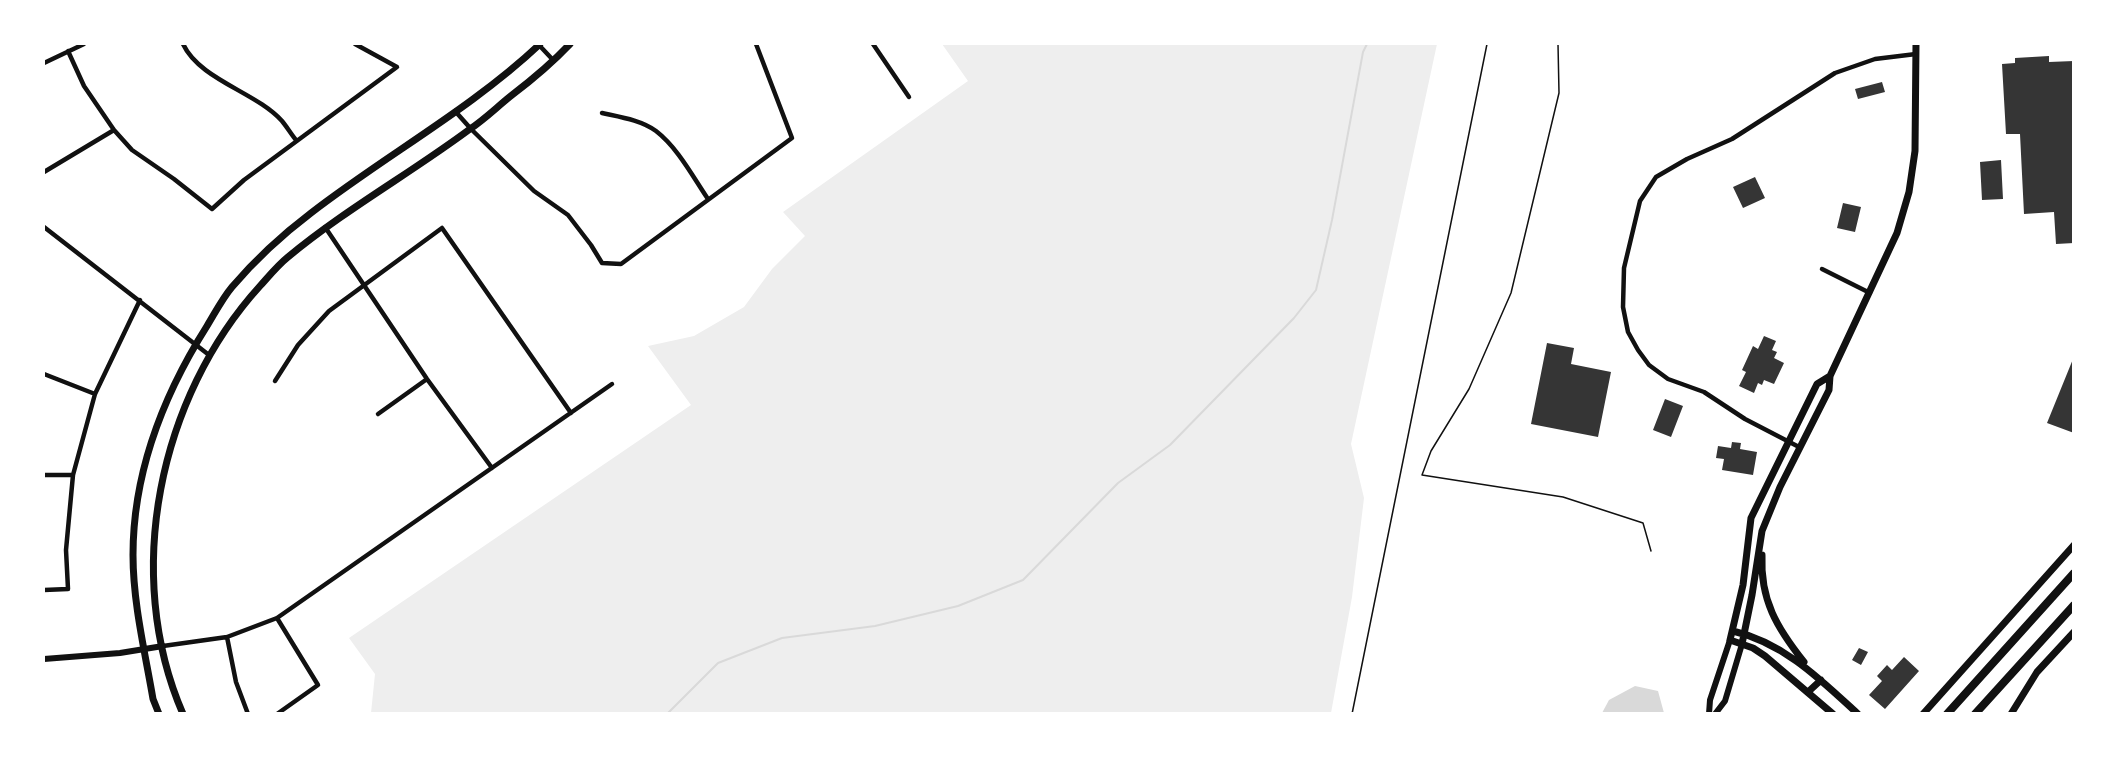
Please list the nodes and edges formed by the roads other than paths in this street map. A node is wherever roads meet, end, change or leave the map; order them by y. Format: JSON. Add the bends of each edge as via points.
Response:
{"nodes":[{"id":1,"x":84,"y":44,"type":"edge"},
{"id":2,"x":183,"y":44,"type":"edge"},
{"id":3,"x":355,"y":44,"type":"edge"},
{"id":4,"x":539,"y":44,"type":"edge"},
{"id":5,"x":570,"y":44,"type":"edge"},
{"id":6,"x":756,"y":44,"type":"edge"},
{"id":7,"x":873,"y":44,"type":"edge"},
{"id":8,"x":1916,"y":44,"type":"edge"},
{"id":9,"x":68,"y":51,"type":"junction"},
{"id":10,"x":1916,"y":54,"type":"junction"},
{"id":11,"x":554,"y":61,"type":"junction"},
{"id":12,"x":44,"y":63,"type":"edge"},
{"id":13,"x":909,"y":97,"type":"dead end"},
{"id":14,"x":455,"y":111,"type":"junction"},
{"id":15,"x":602,"y":113,"type":"dead end"},
{"id":16,"x":471,"y":129,"type":"junction"},
{"id":17,"x":114,"y":130,"type":"junction"},
{"id":18,"x":296,"y":140,"type":"junction"},
{"id":19,"x":44,"y":172,"type":"edge"},
{"id":20,"x":708,"y":199,"type":"junction"},
{"id":21,"x":44,"y":227,"type":"edge"},
{"id":22,"x":325,"y":227,"type":"junction"},
{"id":23,"x":1822,"y":269,"type":"dead end"},
{"id":24,"x":363,"y":284,"type":"junction"},
{"id":25,"x":1870,"y":293,"type":"junction"},
{"id":26,"x":140,"y":300,"type":"junction"},
{"id":27,"x":195,"y":345,"type":"junction"},
{"id":28,"x":209,"y":355,"type":"junction"},
{"id":29,"x":44,"y":374,"type":"edge"},
{"id":30,"x":1830,"y":376,"type":"junction"},
{"id":31,"x":427,"y":379,"type":"junction"},
{"id":32,"x":275,"y":381,"type":"dead end"},
{"id":33,"x":612,"y":384,"type":"dead end"},
{"id":34,"x":95,"y":394,"type":"junction"},
{"id":35,"x":571,"y":413,"type":"junction"},
{"id":36,"x":378,"y":414,"type":"dead end"},
{"id":37,"x":1788,"y":442,"type":"junction"},
{"id":38,"x":1799,"y":447,"type":"junction"},
{"id":39,"x":492,"y":468,"type":"junction"},
{"id":40,"x":44,"y":475,"type":"edge"},
{"id":41,"x":74,"y":475,"type":"junction"},
{"id":42,"x":1762,"y":531,"type":"junction"},
{"id":43,"x":2073,"y":545,"type":"edge"},
{"id":44,"x":2073,"y":566,"type":"edge"},
{"id":45,"x":2073,"y":573,"type":"edge"},
{"id":46,"x":2066,"y":581,"type":"junction"},
{"id":47,"x":44,"y":590,"type":"edge"},
{"id":48,"x":2073,"y":605,"type":"edge"},
{"id":49,"x":277,"y":618,"type":"junction"},
{"id":50,"x":1733,"y":630,"type":"junction"},
{"id":51,"x":2073,"y":632,"type":"edge"},
{"id":52,"x":1744,"y":633,"type":"junction"},
{"id":53,"x":227,"y":636,"type":"junction"},
{"id":54,"x":1730,"y":640,"type":"junction"},
{"id":55,"x":1742,"y":644,"type":"junction"},
{"id":56,"x":163,"y":646,"type":"junction"},
{"id":57,"x":144,"y":649,"type":"junction"},
{"id":58,"x":44,"y":659,"type":"edge"},
{"id":59,"x":1809,"y":669,"type":"junction"},
{"id":60,"x":1821,"y":680,"type":"junction"},
{"id":61,"x":1808,"y":692,"type":"junction"},
{"id":62,"x":159,"y":714,"type":"edge"},
{"id":63,"x":183,"y":714,"type":"edge"},
{"id":64,"x":248,"y":714,"type":"edge"},
{"id":65,"x":277,"y":714,"type":"edge"},
{"id":66,"x":1709,"y":714,"type":"edge"},
{"id":67,"x":1715,"y":714,"type":"edge"},
{"id":68,"x":1833,"y":714,"type":"edge"},
{"id":69,"x":1858,"y":714,"type":"edge"},
{"id":70,"x":1923,"y":714,"type":"edge"},
{"id":71,"x":1947,"y":714,"type":"edge"},
{"id":72,"x":1975,"y":714,"type":"edge"},
{"id":73,"x":2010,"y":714,"type":"edge"}],
"edges":[{"from":1,"to":9,"type":"street"},
{"from":2,"to":18,"type":"street","via":[[187,53],[207,70],[282,120]]},
{"from":3,"to":18,"type":"street","via":[[397,67]]},
{"from":4,"to":11,"type":"street"},
{"from":4,"to":14,"type":"main road","via":[[495,83]]},
{"from":5,"to":11,"type":"main road"},
{"from":6,"to":20,"type":"street","via":[[792,138]]},
{"from":7,"to":13,"type":"street"},
{"from":8,"to":10,"type":"main road"},
{"from":9,"to":12,"type":"street"},
{"from":9,"to":17,"type":"street","via":[[84,86]]},
{"from":10,"to":25,"type":"main road","via":[[1915,151],[1909,192],[1897,233]]},
{"from":10,"to":37,"type":"street","via":[[1875,59],[1835,73],[1732,140],[1656,177],[1640,201],[1624,268],[1623,307],[1628,332],[1638,350],[1649,365],[1668,379],[1704,392]]},
{"from":11,"to":16,"type":"main road"},
{"from":14,"to":16,"type":"street"},
{"from":14,"to":27,"type":"main road","via":[[311,213],[260,256],[230,289]]},
{"from":15,"to":20,"type":"street","via":[[656,131]]},
{"from":16,"to":20,"type":"street","via":[[534,191],[568,215],[602,263],[621,264]]},
{"from":16,"to":22,"type":"main road"},
{"from":17,"to":18,"type":"street","via":[[132,150],[212,209]]},
{"from":17,"to":19,"type":"street"},
{"from":21,"to":26,"type":"street"},
{"from":22,"to":24,"type":"street"},
{"from":22,"to":28,"type":"main road","via":[[286,259],[251,297]]},
{"from":23,"to":25,"type":"street"},
{"from":24,"to":31,"type":"street"},
{"from":24,"to":32,"type":"street","via":[[329,311],[298,345]]},
{"from":24,"to":35,"type":"street","via":[[442,228]]},
{"from":25,"to":30,"type":"main road"},
{"from":26,"to":27,"type":"street"},
{"from":26,"to":34,"type":"street"},
{"from":27,"to":28,"type":"street"},
{"from":27,"to":57,"type":"main road","via":[[164,404],[137,505],[133,555]]},
{"from":28,"to":56,"type":"main road","via":[[179,421],[164,468],[155,534],[155,597]]},
{"from":29,"to":34,"type":"street"},
{"from":30,"to":37,"type":"main road","via":[[1817,384]]},
{"from":30,"to":38,"type":"main road","via":[[1829,390]]},
{"from":31,"to":36,"type":"street"},
{"from":31,"to":39,"type":"street"},
{"from":33,"to":35,"type":"street"},
{"from":34,"to":41,"type":"street"},
{"from":35,"to":39,"type":"street"},
{"from":37,"to":38,"type":"street"},
{"from":37,"to":50,"type":"main road","via":[[1750,519],[1743,585]]},
{"from":38,"to":42,"type":"main road"},
{"from":39,"to":49,"type":"street"},
{"from":40,"to":41,"type":"street"},
{"from":41,"to":47,"type":"street","via":[[66,550],[68,589]]},
{"from":42,"to":52,"type":"main road"},
{"from":42,"to":59,"type":"main road","via":[[1761,567],[1771,612],[1782,635]]},
{"from":43,"to":70,"type":"main road"},
{"from":44,"to":46,"type":"highway"},
{"from":45,"to":46,"type":"highway"},
{"from":46,"to":71,"type":"highway"},
{"from":48,"to":72,"type":"highway"},
{"from":49,"to":53,"type":"street"},
{"from":49,"to":65,"type":"street","via":[[318,685]]},
{"from":50,"to":52,"type":"main road"},
{"from":50,"to":54,"type":"main road"},
{"from":51,"to":73,"type":"main road","via":[[2037,672]]},
{"from":52,"to":55,"type":"main road"},
{"from":52,"to":59,"type":"main road","via":[[1778,648]]},
{"from":53,"to":56,"type":"street"},
{"from":53,"to":64,"type":"street","via":[[236,682]]},
{"from":54,"to":55,"type":"main road"},
{"from":54,"to":66,"type":"street"},
{"from":55,"to":61,"type":"main road","via":[[1765,656]]},
{"from":55,"to":67,"type":"street","via":[[1725,701]]},
{"from":56,"to":57,"type":"street"},
{"from":56,"to":63,"type":"main road"},
{"from":57,"to":58,"type":"street"},
{"from":57,"to":62,"type":"main road"},
{"from":59,"to":60,"type":"main road"},
{"from":60,"to":61,"type":"main road"},
{"from":60,"to":69,"type":"main road"},
{"from":61,"to":68,"type":"main road"}]}
